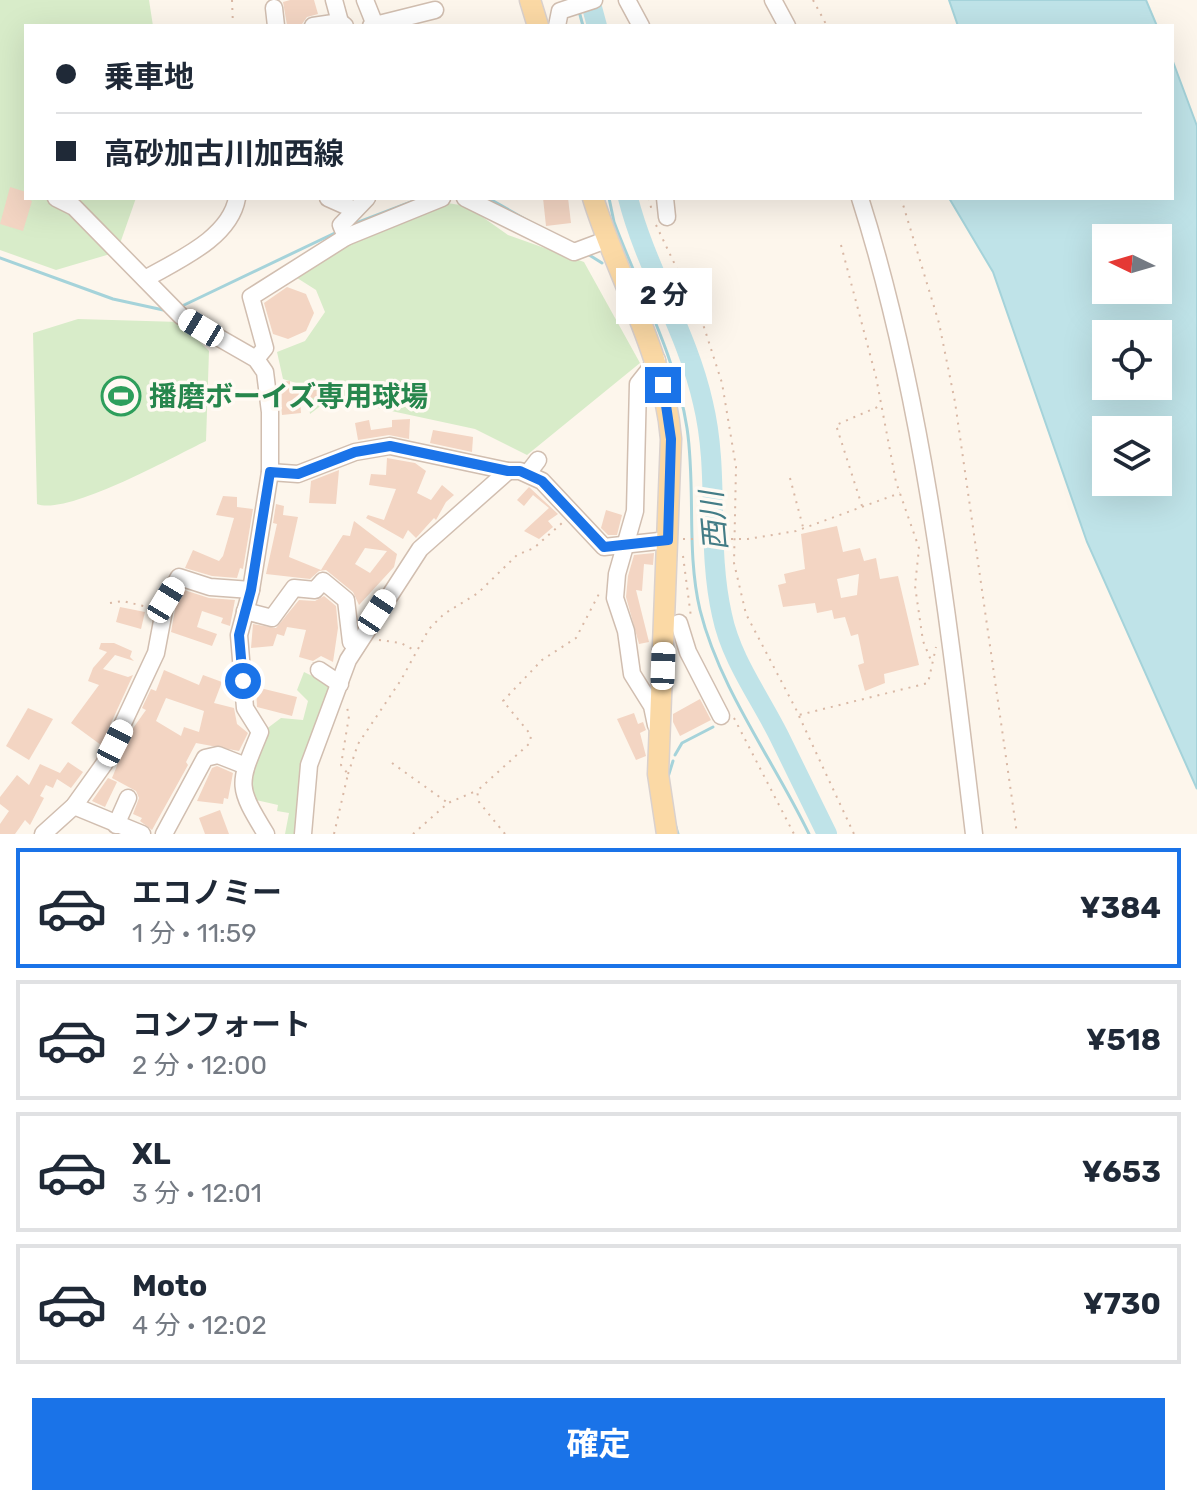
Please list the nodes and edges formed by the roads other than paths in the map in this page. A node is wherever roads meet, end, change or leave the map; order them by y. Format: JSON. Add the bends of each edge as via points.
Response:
{"nodes":[{"id":1,"x":334,"y":0,"type":"edge"},
{"id":2,"x":365,"y":0,"type":"edge"},
{"id":3,"x":530,"y":0,"type":"edge"},
{"id":4,"x":594,"y":0,"type":"edge"},
{"id":5,"x":627,"y":0,"type":"edge"},
{"id":6,"x":773,"y":0,"type":"edge"},
{"id":7,"x":274,"y":8,"type":"dead end"},
{"id":8,"x":435,"y":12,"type":"edge"},
{"id":9,"x":276,"y":24,"type":"edge"},
{"id":10,"x":342,"y":24,"type":"edge"},
{"id":11,"x":373,"y":24,"type":"edge"},
{"id":12,"x":378,"y":24,"type":"edge"},
{"id":13,"x":537,"y":24,"type":"edge"},
{"id":14,"x":557,"y":24,"type":"edge"},
{"id":15,"x":640,"y":24,"type":"edge"},
{"id":16,"x":786,"y":24,"type":"edge"},
{"id":17,"x":60,"y":200,"type":"edge"},
{"id":18,"x":236,"y":200,"type":"edge"},
{"id":19,"x":339,"y":200,"type":"edge"},
{"id":20,"x":437,"y":200,"type":"edge"},
{"id":21,"x":469,"y":200,"type":"edge"},
{"id":22,"x":594,"y":200,"type":"edge"},
{"id":23,"x":861,"y":200,"type":"edge"},
{"id":24,"x":361,"y":204,"type":"edge"},
{"id":25,"x":346,"y":237,"type":"junction"},
{"id":26,"x":606,"y":240,"type":"junction"},
{"id":27,"x":145,"y":279,"type":"junction"},
{"id":28,"x":256,"y":359,"type":"junction"},
{"id":29,"x":657,"y":360,"type":"junction"},
{"id":30,"x":508,"y":471,"type":"junction"},
{"id":31,"x":270,"y":472,"type":"junction"},
{"id":32,"x":679,"y":544,"type":"junction"},
{"id":33,"x":624,"y":545,"type":"junction"},
{"id":34,"x":251,"y":590,"type":"junction"},
{"id":35,"x":245,"y":611,"type":"junction"},
{"id":36,"x":679,"y":623,"type":"dead end"},
{"id":37,"x":350,"y":644,"type":"junction"},
{"id":38,"x":688,"y":652,"type":"junction"},
{"id":39,"x":663,"y":666,"type":"junction"},
{"id":40,"x":319,"y":670,"type":"dead end"},
{"id":41,"x":343,"y":691,"type":"junction"},
{"id":42,"x":721,"y":716,"type":"dead end"},
{"id":43,"x":660,"y":738,"type":"junction"},
{"id":44,"x":246,"y":766,"type":"junction"},
{"id":45,"x":128,"y":798,"type":"dead end"},
{"id":46,"x":74,"y":806,"type":"junction"},
{"id":47,"x":116,"y":825,"type":"junction"},
{"id":48,"x":43,"y":834,"type":"edge"},
{"id":49,"x":142,"y":834,"type":"edge"},
{"id":50,"x":164,"y":834,"type":"edge"},
{"id":51,"x":265,"y":834,"type":"edge"},
{"id":52,"x":303,"y":834,"type":"edge"},
{"id":53,"x":667,"y":834,"type":"edge"},
{"id":54,"x":974,"y":834,"type":"edge"}],
"edges":[{"from":1,"to":10,"type":"street"},
{"from":2,"to":11,"type":"street"},
{"from":3,"to":13,"type":"main road"},
{"from":4,"to":14,"type":"street","via":[[560,11]]},
{"from":5,"to":15,"type":"street"},
{"from":6,"to":16,"type":"street"},
{"from":7,"to":9,"type":"street"},
{"from":8,"to":12,"type":"street"},
{"from":17,"to":27,"type":"street","via":[[74,207]]},
{"from":18,"to":27,"type":"street","via":[[230,222]]},
{"from":19,"to":24,"type":"street"},
{"from":20,"to":25,"type":"street"},
{"from":21,"to":26,"type":"street","via":[[574,252]]},
{"from":22,"to":26,"type":"main road"},
{"from":23,"to":54,"type":"street","via":[[879,254],[913,420]]},
{"from":24,"to":25,"type":"street","via":[[341,225]]},
{"from":25,"to":28,"type":"street","via":[[251,297],[265,348]]},
{"from":26,"to":29,"type":"main road"},
{"from":27,"to":28,"type":"street","via":[[176,310]]},
{"from":28,"to":31,"type":"street","via":[[265,372],[270,412]]},
{"from":29,"to":32,"type":"main road","via":[[671,439]]},
{"from":29,"to":33,"type":"street","via":[[638,384],[635,511]]},
{"from":30,"to":31,"type":"street","via":[[390,446],[355,452],[298,474]]},
{"from":30,"to":33,"type":"street","via":[[533,467],[570,515],[604,547]]},
{"from":30,"to":37,"type":"street","via":[[420,549]]},
{"from":31,"to":34,"type":"street"},
{"from":32,"to":33,"type":"street"},
{"from":32,"to":39,"type":"main road"},
{"from":33,"to":43,"type":"street","via":[[615,598],[632,674],[652,706]]},
{"from":34,"to":35,"type":"street"},
{"from":34,"to":46,"type":"street","via":[[210,587],[179,577],[166,600],[156,653],[136,700],[96,778]]},
{"from":35,"to":37,"type":"street","via":[[272,618],[294,588],[315,590],[323,581],[346,600]]},
{"from":35,"to":44,"type":"street","via":[[239,635],[243,698],[260,732]]},
{"from":36,"to":38,"type":"street"},
{"from":37,"to":41,"type":"street"},
{"from":38,"to":39,"type":"street"},
{"from":38,"to":42,"type":"street"},
{"from":39,"to":43,"type":"main road"},
{"from":40,"to":41,"type":"street"},
{"from":41,"to":52,"type":"street","via":[[309,765]]},
{"from":43,"to":53,"type":"main road","via":[[658,774]]},
{"from":44,"to":50,"type":"street","via":[[218,755],[205,758]]},
{"from":44,"to":51,"type":"street","via":[[244,799]]},
{"from":45,"to":47,"type":"street"},
{"from":46,"to":47,"type":"street"},
{"from":46,"to":48,"type":"street"},
{"from":47,"to":49,"type":"street"}]}
